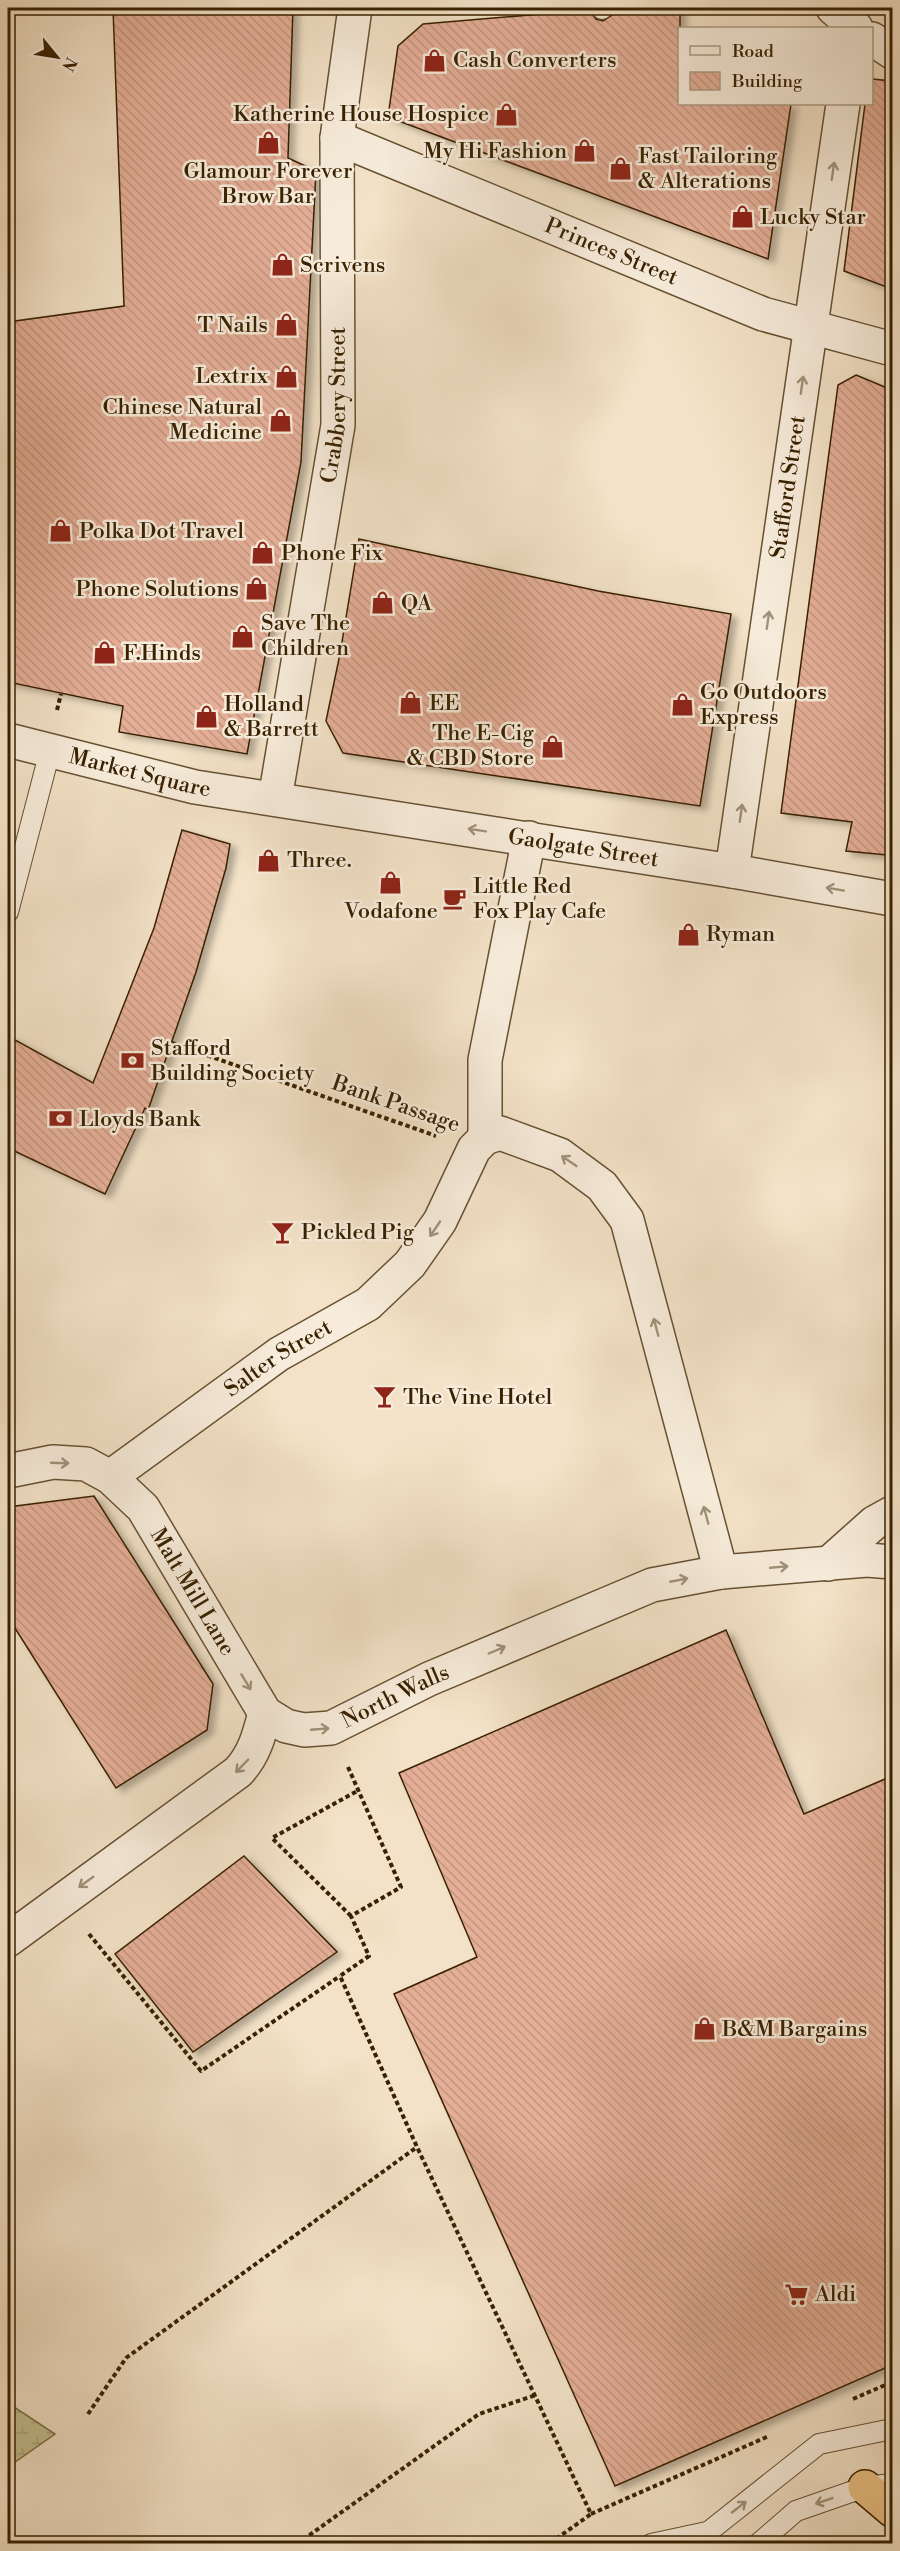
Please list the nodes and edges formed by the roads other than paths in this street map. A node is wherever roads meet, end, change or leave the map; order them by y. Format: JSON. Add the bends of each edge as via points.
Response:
{"nodes":[{"id":1,"x":355,"y":8,"type":"edge"},
{"id":2,"x":833,"y":8,"type":"edge"},
{"id":3,"x":855,"y":27,"type":"edge"},
{"id":4,"x":873,"y":40,"type":"edge"},
{"id":5,"x":892,"y":51,"type":"edge"},
{"id":6,"x":843,"y":105,"type":"edge"},
{"id":7,"x":337,"y":138,"type":"junction"},
{"id":8,"x":810,"y":326,"type":"junction"},
{"id":9,"x":892,"y":349,"type":"edge"},
{"id":10,"x":8,"y":740,"type":"edge"},
{"id":11,"x":50,"y":751,"type":"junction"},
{"id":12,"x":275,"y":799,"type":"junction"},
{"id":13,"x":529,"y":838,"type":"junction"},
{"id":14,"x":732,"y":871,"type":"junction"},
{"id":15,"x":892,"y":899,"type":"edge"},
{"id":16,"x":8,"y":912,"type":"edge"},
{"id":17,"x":479,"y":1143,"type":"junction"},
{"id":18,"x":8,"y":1471,"type":"edge"},
{"id":19,"x":110,"y":1477,"type":"junction"},
{"id":20,"x":892,"y":1513,"type":"edge"},
{"id":21,"x":892,"y":1562,"type":"edge"},
{"id":22,"x":828,"y":1564,"type":"junction"},
{"id":23,"x":721,"y":1572,"type":"junction"},
{"id":24,"x":265,"y":1713,"type":"junction"},
{"id":25,"x":8,"y":1940,"type":"edge"},
{"id":26,"x":892,"y":2429,"type":"edge"},
{"id":27,"x":879,"y":2486,"type":"edge"},
{"id":28,"x":892,"y":2510,"type":"edge"},
{"id":29,"x":796,"y":2511,"type":"junction"},
{"id":30,"x":700,"y":2538,"type":"edge"},
{"id":31,"x":651,"y":2544,"type":"edge"},
{"id":32,"x":758,"y":2544,"type":"edge"},
{"id":33,"x":780,"y":2544,"type":"edge"}],
"edges":[{"from":1,"to":7,"type":"street","name":"Crabbery Street"},
{"from":2,"to":3,"type":"street"},
{"from":4,"to":5,"type":"street"},
{"from":8,"to":6,"type":"street","name":"Stafford Street","one_way":true},
{"from":7,"to":8,"type":"street","name":"Princes Street","via":[[763,314]]},
{"from":7,"to":12,"type":"street","name":"Crabbery Street","via":[[338,425]]},
{"from":8,"to":9,"type":"street","name":"Princes Street"},
{"from":14,"to":8,"type":"street","name":"Stafford Street","one_way":true},
{"from":10,"to":11,"type":"street","name":"Market Square"},
{"from":11,"to":12,"type":"street","name":"Market Square","via":[[195,787]]},
{"from":11,"to":16,"type":"lane"},
{"from":13,"to":12,"type":"street","name":"Gaolgate Street","one_way":true},
{"from":13,"to":14,"type":"street","name":"Gaolgate Street"},
{"from":13,"to":17,"type":"street","name":"Salter Street","via":[[485,1060]]},
{"from":15,"to":14,"type":"street","name":"Gaolgate Street","one_way":true},
{"from":17,"to":19,"type":"street","name":"Salter Street","one_way":true,"via":[[440,1221],[410,1264],[368,1304],[279,1354]]},
{"from":23,"to":17,"type":"street","one_way":true,"via":[[627,1220],[602,1186],[560,1155],[500,1133]]},
{"from":18,"to":19,"type":"street","one_way":true,"via":[[53,1462],[86,1464]]},
{"from":19,"to":24,"type":"street","name":"Malt Mill Lane","one_way":true,"via":[[143,1508]]},
{"from":20,"to":22,"type":"street","via":[[874,1523]]},
{"from":21,"to":22,"type":"street","name":"North Walls"},
{"from":23,"to":22,"type":"street","name":"North Walls","one_way":true},
{"from":24,"to":23,"type":"street","name":"North Walls","one_way":true,"via":[[285,1726],[304,1730],[331,1728],[429,1679],[652,1585]]},
{"from":24,"to":25,"type":"street","one_way":true,"via":[[259,1739],[238,1772]]},
{"from":30,"to":26,"type":"lane","one_way":true,"via":[[819,2444]]},
{"from":27,"to":28,"type":"highway"},
{"from":27,"to":29,"type":"lane","one_way":true},
{"from":29,"to":32,"type":"lane"},
{"from":29,"to":33,"type":"lane"},
{"from":30,"to":31,"type":"lane"}]}
